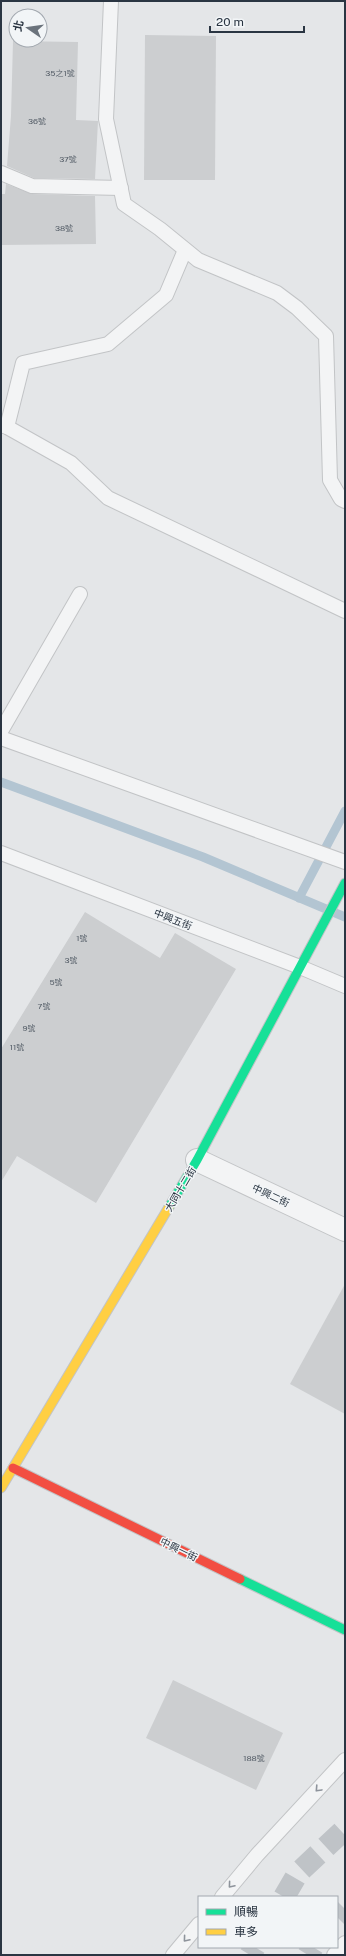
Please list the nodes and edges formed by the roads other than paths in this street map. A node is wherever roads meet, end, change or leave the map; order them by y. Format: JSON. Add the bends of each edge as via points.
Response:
{"nodes":[{"id":1,"x":111,"y":1,"type":"edge"},
{"id":2,"x":1,"y":173,"type":"edge"},
{"id":3,"x":121,"y":188,"type":"junction"},
{"id":4,"x":185,"y":250,"type":"junction"},
{"id":5,"x":4,"y":426,"type":"edge"},
{"id":6,"x":345,"y":501,"type":"edge"},
{"id":7,"x":80,"y":594,"type":"dead end"},
{"id":8,"x":345,"y":610,"type":"edge"},
{"id":9,"x":1,"y":731,"type":"edge"},
{"id":10,"x":1,"y":738,"type":"edge"},
{"id":11,"x":1,"y":853,"type":"edge"},
{"id":12,"x":345,"y":862,"type":"edge"},
{"id":13,"x":345,"y":883,"type":"edge"},
{"id":14,"x":301,"y":966,"type":"junction"},
{"id":15,"x":345,"y":986,"type":"edge"},
{"id":16,"x":197,"y":1160,"type":"junction"},
{"id":17,"x":345,"y":1230,"type":"edge"},
{"id":18,"x":13,"y":1468,"type":"junction"},
{"id":19,"x":1,"y":1488,"type":"edge"},
{"id":20,"x":345,"y":1630,"type":"edge"},
{"id":21,"x":345,"y":1760,"type":"edge"},
{"id":22,"x":223,"y":1896,"type":"edge"},
{"id":23,"x":198,"y":1925,"type":"edge"},
{"id":24,"x":345,"y":1943,"type":"edge"},
{"id":25,"x":173,"y":1955,"type":"edge"},
{"id":26,"x":334,"y":1955,"type":"edge"}],
"edges":[{"from":1,"to":3,"type":"lane","via":[[106,119]]},
{"from":2,"to":3,"type":"lane","via":[[32,186]]},
{"from":3,"to":4,"type":"lane","via":[[124,204]]},
{"from":4,"to":5,"type":"lane","via":[[166,295],[108,344],[23,363]]},
{"from":4,"to":6,"type":"lane","via":[[198,260],[277,293],[326,336],[330,480],[341,499]]},
{"from":5,"to":8,"type":"lane","via":[[71,463],[108,498]]},
{"from":7,"to":9,"type":"lane"},
{"from":10,"to":12,"type":"lane"},
{"from":11,"to":14,"type":"lane","name":"中興五街"},
{"from":13,"to":14,"type":"street","name":"大同十二街"},
{"from":14,"to":15,"type":"lane","name":"中興五街"},
{"from":14,"to":16,"type":"street","name":"大同十二街"},
{"from":16,"to":17,"type":"street","name":"中興二街"},
{"from":16,"to":18,"type":"street","name":"大同十二街"},
{"from":18,"to":19,"type":"street","name":"大同十二街"},
{"from":18,"to":20,"type":"street","name":"中興一街"},
{"from":21,"to":22,"type":"lane","one_way":true},
{"from":23,"to":25,"type":"lane","one_way":true},
{"from":24,"to":26,"type":"lane"}]}
